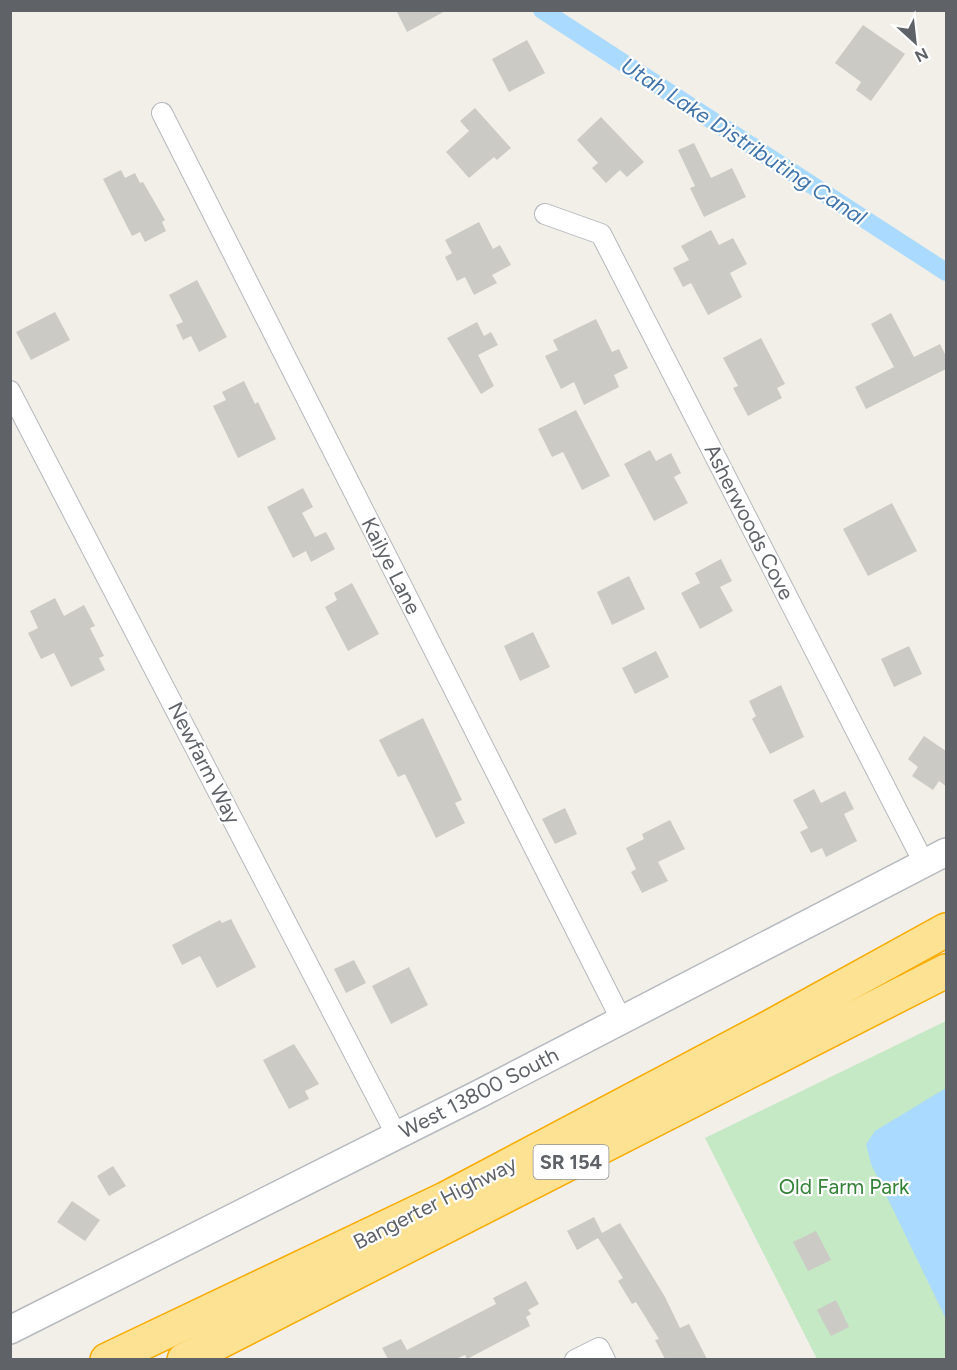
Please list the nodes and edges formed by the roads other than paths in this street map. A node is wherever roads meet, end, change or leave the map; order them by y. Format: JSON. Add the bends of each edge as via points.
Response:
{"nodes":[{"id":1,"x":162,"y":113,"type":"dead end"},
{"id":2,"x":545,"y":214,"type":"dead end"},
{"id":3,"x":10,"y":391,"type":"edge"},
{"id":4,"x":935,"y":858,"type":"edge"},
{"id":5,"x":946,"y":930,"type":"edge"},
{"id":6,"x":946,"y":971,"type":"edge"},
{"id":7,"x":621,"y":1019,"type":"junction"},
{"id":8,"x":397,"y":1136,"type":"junction"},
{"id":9,"x":10,"y":1330,"type":"edge"},
{"id":10,"x":602,"y":1354,"type":"edge"},
{"id":11,"x":189,"y":1358,"type":"edge"},
{"id":12,"x":107,"y":1359,"type":"edge"},
{"id":13,"x":575,"y":1359,"type":"edge"}],
"edges":[{"from":1,"to":7,"type":"street","name":"Kailye Lane"},
{"from":2,"to":4,"type":"street","name":"Asherwoods Cove","via":[[601,234]]},
{"from":3,"to":8,"type":"street","name":"Newfarm Way"},
{"from":4,"to":7,"type":"street","name":"West 13800 South"},
{"from":5,"to":12,"type":"highway","name":"Bangerter Highway","number":"SR 154","via":[[445,1199]]},
{"from":6,"to":11,"type":"highway","name":"Bangerter Highway","number":"SR 154"},
{"from":7,"to":8,"type":"street","name":"West 13800 South"},
{"from":8,"to":9,"type":"street","name":"West 13800 South"},
{"from":10,"to":13,"type":"street"}]}
